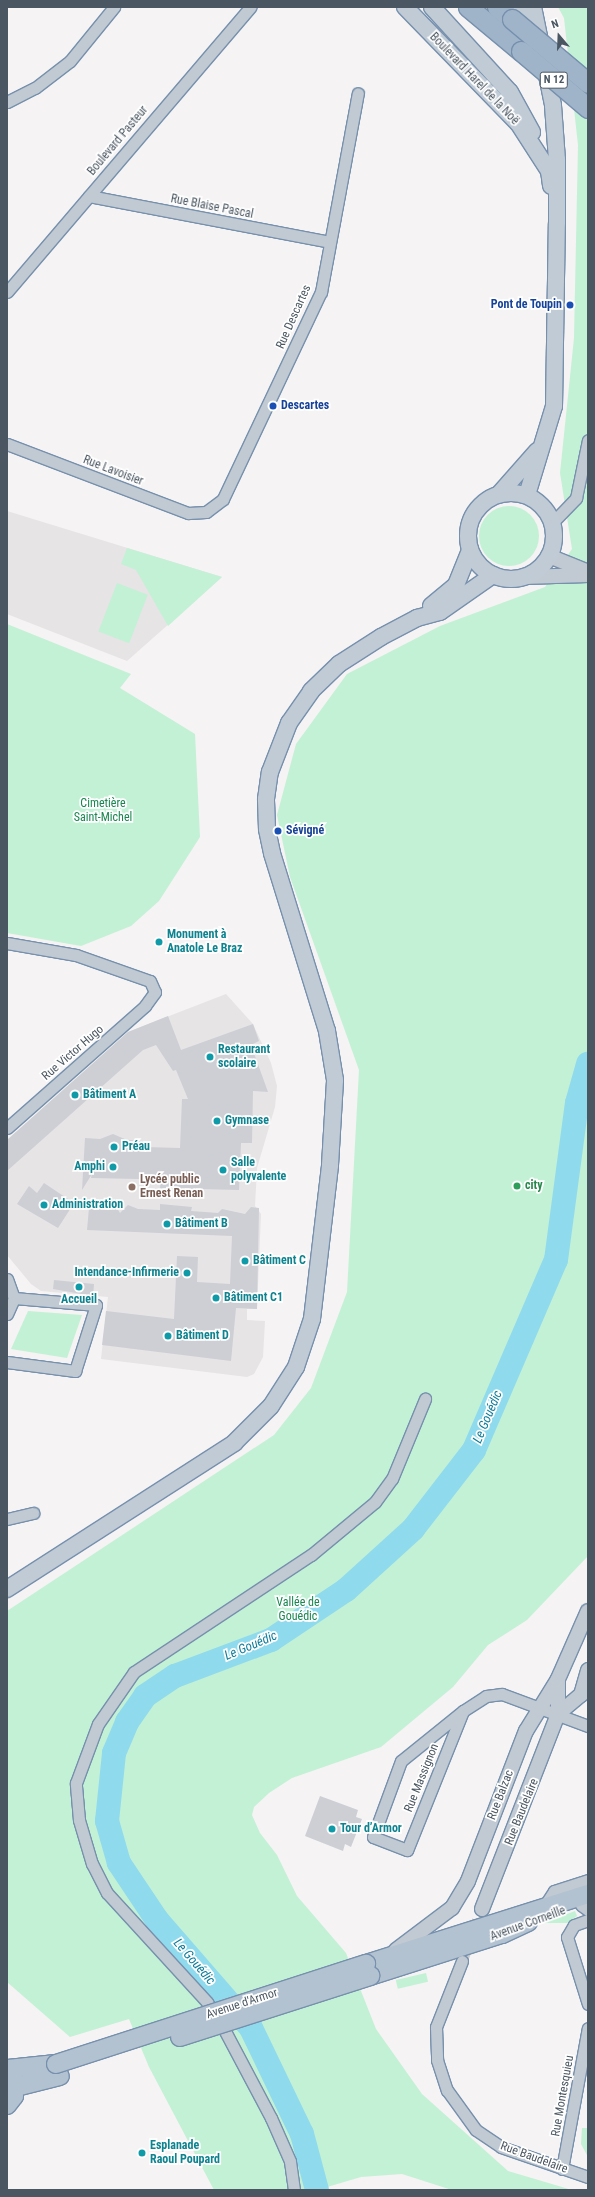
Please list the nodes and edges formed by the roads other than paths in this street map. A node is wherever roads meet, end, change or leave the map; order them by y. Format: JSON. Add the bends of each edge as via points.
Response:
{"nodes":[{"id":1,"x":114,"y":7,"type":"edge"},
{"id":2,"x":250,"y":7,"type":"edge"},
{"id":3,"x":405,"y":7,"type":"edge"},
{"id":4,"x":432,"y":7,"type":"edge"},
{"id":5,"x":468,"y":7,"type":"edge"},
{"id":6,"x":497,"y":7,"type":"edge"},
{"id":7,"x":532,"y":7,"type":"edge"},
{"id":8,"x":515,"y":13,"type":"edge"},
{"id":9,"x":588,"y":83,"type":"edge"},
{"id":10,"x":358,"y":94,"type":"dead end"},
{"id":11,"x":7,"y":102,"type":"edge"},
{"id":12,"x":588,"y":108,"type":"edge"},
{"id":13,"x":553,"y":165,"type":"junction"},
{"id":14,"x":89,"y":196,"type":"junction"},
{"id":15,"x":330,"y":242,"type":"junction"},
{"id":16,"x":7,"y":292,"type":"edge"},
{"id":17,"x":547,"y":439,"type":"junction"},
{"id":18,"x":588,"y":440,"type":"edge"},
{"id":19,"x":7,"y":444,"type":"edge"},
{"id":20,"x":500,"y":493,"type":"junction"},
{"id":21,"x":527,"y":495,"type":"junction"},
{"id":22,"x":211,"y":509,"type":"joint"},
{"id":23,"x":552,"y":523,"type":"junction"},
{"id":24,"x":470,"y":550,"type":"junction"},
{"id":25,"x":556,"y":559,"type":"junction"},
{"id":26,"x":588,"y":572,"type":"edge"},
{"id":27,"x":588,"y":575,"type":"edge"},
{"id":28,"x":493,"y":576,"type":"junction"},
{"id":29,"x":523,"y":577,"type":"junction"},
{"id":30,"x":417,"y":618,"type":"junction"},
{"id":31,"x":7,"y":944,"type":"edge"},
{"id":32,"x":7,"y":1128,"type":"edge"},
{"id":33,"x":7,"y":1279,"type":"edge"},
{"id":34,"x":14,"y":1298,"type":"junction"},
{"id":35,"x":7,"y":1314,"type":"edge"},
{"id":36,"x":7,"y":1362,"type":"edge"},
{"id":37,"x":426,"y":1399,"type":"dead end"},
{"id":38,"x":33,"y":1513,"type":"dead end"},
{"id":39,"x":7,"y":1519,"type":"edge"},
{"id":40,"x":7,"y":1589,"type":"edge"},
{"id":41,"x":588,"y":1611,"type":"edge"},
{"id":42,"x":588,"y":1670,"type":"edge"},
{"id":43,"x":558,"y":1679,"type":"junction"},
{"id":44,"x":540,"y":1708,"type":"junction"},
{"id":45,"x":463,"y":1712,"type":"junction"},
{"id":46,"x":558,"y":1714,"type":"junction"},
{"id":47,"x":586,"y":1725,"type":"edge"},
{"id":48,"x":588,"y":1880,"type":"edge"},
{"id":49,"x":587,"y":1907,"type":"edge"},
{"id":50,"x":543,"y":1908,"type":"junction"},
{"id":51,"x":482,"y":1909,"type":"tunnel mouth"},
{"id":52,"x":474,"y":1928,"type":"joint"},
{"id":53,"x":465,"y":1953,"type":"junction"},
{"id":54,"x":387,"y":1956,"type":"junction"},
{"id":55,"x":368,"y":1970,"type":"junction"},
{"id":56,"x":588,"y":2004,"type":"edge"},
{"id":57,"x":588,"y":2028,"type":"edge"},
{"id":58,"x":7,"y":2069,"type":"edge"},
{"id":59,"x":58,"y":2070,"type":"junction"},
{"id":60,"x":16,"y":2087,"type":"junction"},
{"id":61,"x":7,"y":2106,"type":"edge"},
{"id":62,"x":562,"y":2169,"type":"junction"},
{"id":63,"x":588,"y":2177,"type":"edge"},
{"id":64,"x":294,"y":2190,"type":"edge"}],
"edges":[{"from":1,"to":11,"type":"street","via":[[70,61],[35,88]]},
{"from":2,"to":14,"type":"street","name":"Boulevard Pasteur"},
{"from":3,"to":13,"type":"main road","name":"Boulevard Harel de la Noë","via":[[518,123]]},
{"from":4,"to":13,"type":"main road","via":[[510,92]]},
{"from":5,"to":12,"type":"highway","number":"N 12","bridge":true},
{"from":6,"to":8,"type":"highway","number":"N 12"},
{"from":7,"to":13,"type":"main road","via":[[553,105]]},
{"from":8,"to":9,"type":"highway","number":"N 12","bridge":true},
{"from":8,"to":13,"type":"main road"},
{"from":10,"to":15,"type":"street","name":"Rue Descartes"},
{"from":13,"to":17,"type":"main road","via":[[557,223],[554,406]]},
{"from":14,"to":15,"type":"street","name":"Rue Blaise Pascal"},
{"from":14,"to":16,"type":"street","name":"Boulevard Pasteur"},
{"from":15,"to":22,"type":"street","name":"Rue Descartes","via":[[321,292],[224,499]]},
{"from":17,"to":20,"type":"main road"},
{"from":17,"to":21,"type":"main road"},
{"from":18,"to":23,"type":"street","via":[[576,498]]},
{"from":19,"to":22,"type":"street","name":"Rue Lavoisier","via":[[188,513]]},
{"from":20,"to":21,"type":"main road"},
{"from":20,"to":24,"type":"main road","via":[[478,507],[470,519],[467,532]]},
{"from":21,"to":23,"type":"main road","via":[[542,506]]},
{"from":23,"to":25,"type":"main road"},
{"from":24,"to":28,"type":"main road","via":[[482,569]]},
{"from":24,"to":30,"type":"main road","via":[[456,585]]},
{"from":25,"to":26,"type":"street"},
{"from":25,"to":29,"type":"main road"},
{"from":27,"to":29,"type":"street"},
{"from":28,"to":29,"type":"main road","via":[[506,579]]},
{"from":28,"to":30,"type":"main road","via":[[440,612]]},
{"from":30,"to":40,"type":"main road","via":[[360,649],[324,677],[289,723],[270,772],[266,799],[270,847],[327,1031],[334,1080],[330,1165],[312,1319],[296,1367],[271,1406],[234,1443]]},
{"from":31,"to":32,"type":"street","name":"Rue Victor Hugo","via":[[76,955],[150,981],[154,994],[140,1010]]},
{"from":33,"to":34,"type":"street"},
{"from":34,"to":35,"type":"street"},
{"from":34,"to":36,"type":"street","via":[[96,1305],[75,1371]]},
{"from":37,"to":64,"type":"street","via":[[392,1479],[376,1502],[311,1555],[134,1672],[98,1724],[76,1783],[78,1820],[92,1864],[107,1893],[207,2002],[218,2018],[271,2118],[290,2161]]},
{"from":38,"to":39,"type":"street"},
{"from":41,"to":43,"type":"street","name":"Rue Balzac"},
{"from":42,"to":46,"type":"street","via":[[581,1694]]},
{"from":43,"to":44,"type":"street","name":"Rue Balzac"},
{"from":43,"to":46,"type":"street"},
{"from":44,"to":45,"type":"street","name":"Rue Massignon","via":[[502,1694],[486,1696]]},
{"from":44,"to":46,"type":"street","name":"Rue Massignon"},
{"from":44,"to":54,"type":"street","name":"Rue Balzac","via":[[526,1732],[468,1880],[456,1902]]},
{"from":45,"to":45,"type":"street","name":"Rue Massignon","via":[[401,1761],[373,1837],[407,1850]]},
{"from":46,"to":47,"type":"street","name":"Rue Massignon"},
{"from":46,"to":51,"type":"street","name":"Rue Baudelaire"},
{"from":48,"to":50,"type":"street","via":[[554,1891]]},
{"from":49,"to":50,"type":"main road","name":"Avenue Corneille"},
{"from":49,"to":53,"type":"main road","name":"Avenue Corneille"},
{"from":49,"to":56,"type":"street","via":[[567,1937]]},
{"from":50,"to":52,"type":"main road","name":"Avenue Corneille"},
{"from":52,"to":54,"type":"main road","name":"Avenue d'Armor"},
{"from":53,"to":55,"type":"main road","name":"Avenue d'Armor"},
{"from":53,"to":62,"type":"street","name":"Rue Baudelaire","via":[[436,2027],[438,2060],[447,2090],[476,2130],[501,2147]]},
{"from":54,"to":55,"type":"main road","name":"Avenue d'Armor"},
{"from":55,"to":59,"type":"main road","name":"Avenue d'Armor","bridge":true},
{"from":57,"to":62,"type":"street","name":"Rue Montesquieu"},
{"from":58,"to":59,"type":"main road","name":"Avenue d'Armor"},
{"from":58,"to":60,"type":"main road"},
{"from":59,"to":60,"type":"main road","name":"Avenue d'Armor"},
{"from":60,"to":61,"type":"main road"},
{"from":62,"to":63,"type":"street","name":"Rue Baudelaire"}]}
